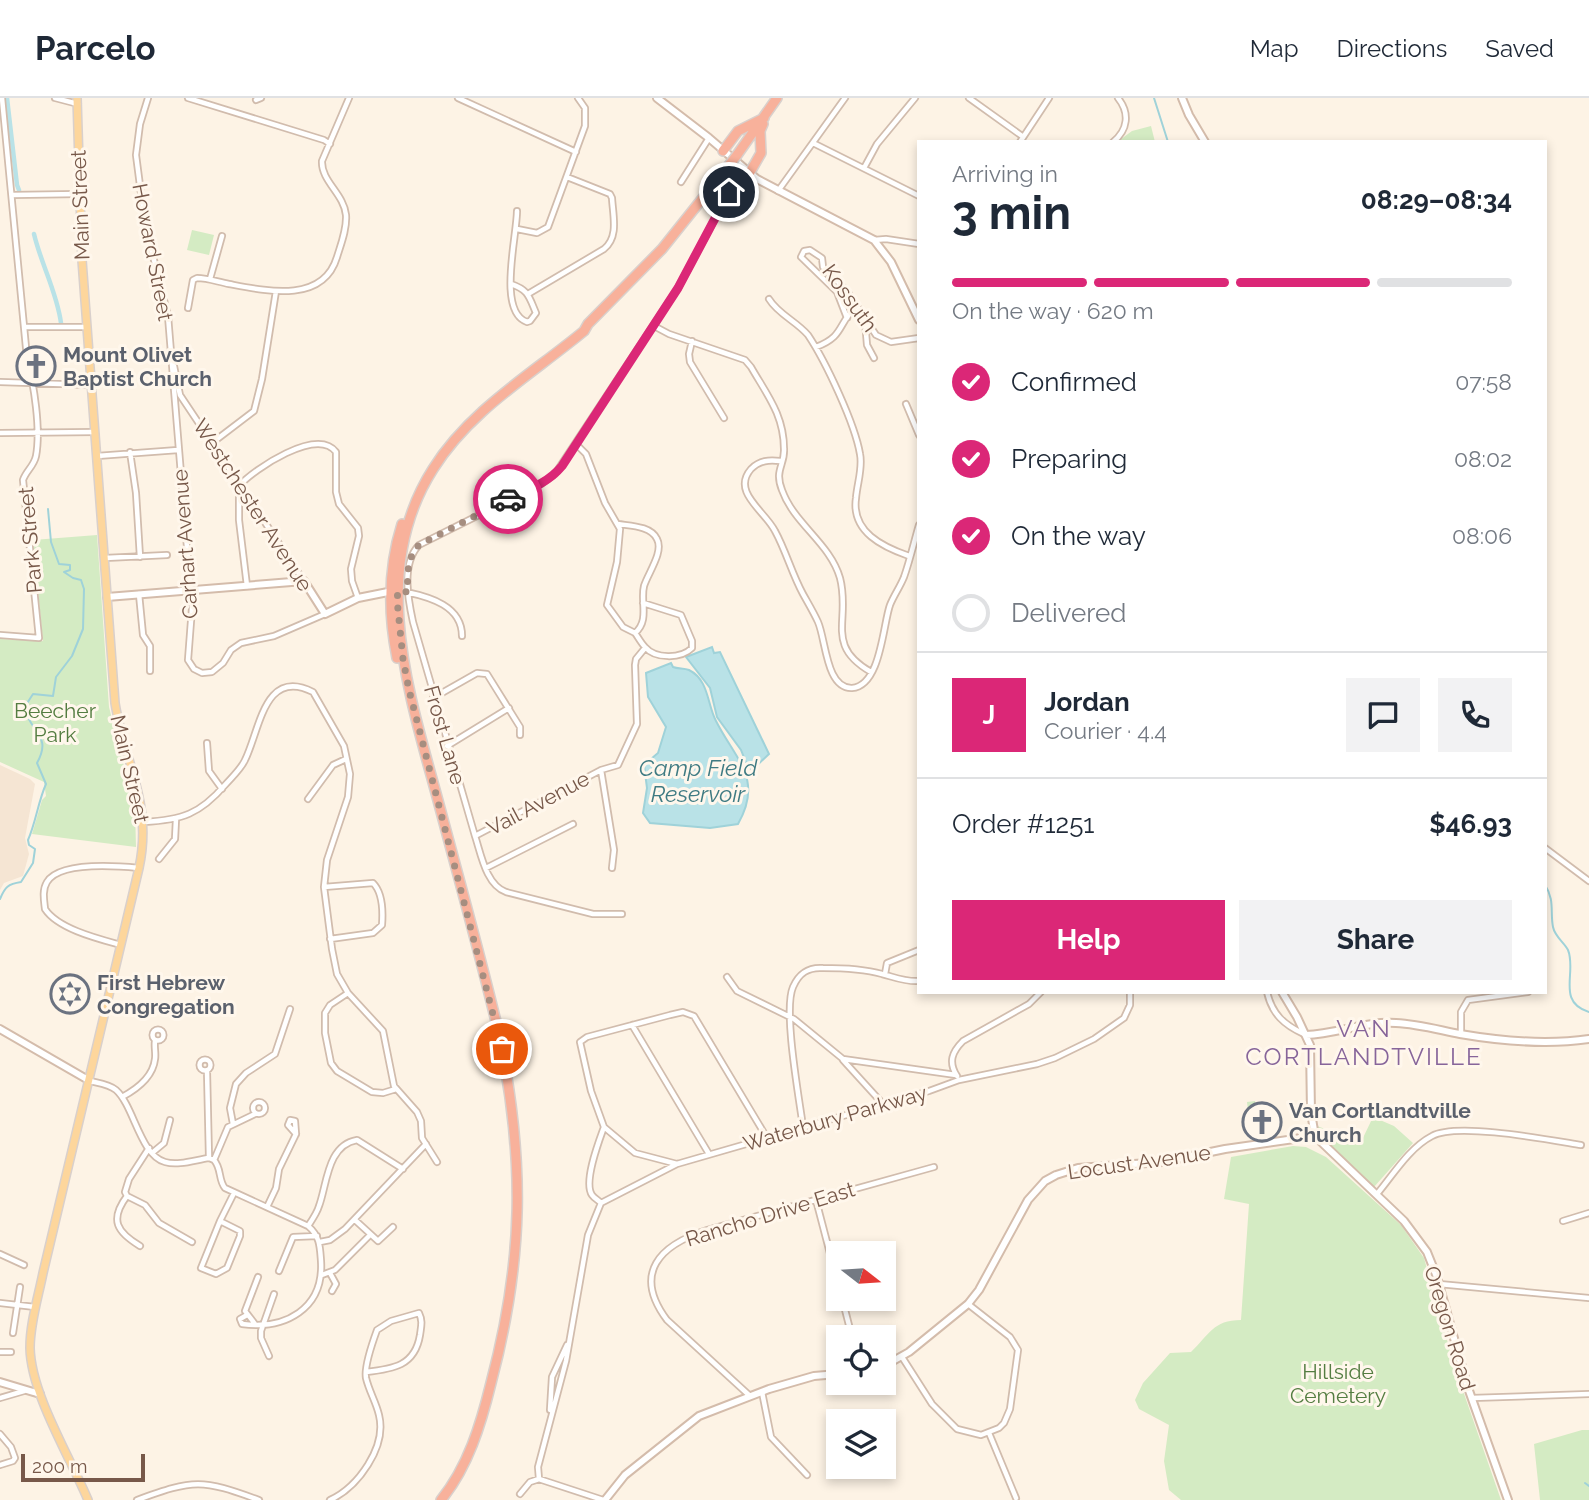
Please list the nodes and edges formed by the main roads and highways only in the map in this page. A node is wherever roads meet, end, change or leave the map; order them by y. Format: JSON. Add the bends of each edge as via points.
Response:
{"nodes":[{"id":1,"x":777,"y":98,"type":"edge"},
{"id":2,"x":77,"y":101,"type":"edge"},
{"id":3,"x":765,"y":117,"type":"junction"},
{"id":4,"x":741,"y":130,"type":"junction"},
{"id":5,"x":752,"y":134,"type":"junction"},
{"id":6,"x":762,"y":142,"type":"junction"},
{"id":7,"x":744,"y":145,"type":"junction"},
{"id":8,"x":723,"y":151,"type":"road end"},
{"id":9,"x":746,"y":171,"type":"road end"},
{"id":10,"x":399,"y":592,"type":"junction"},
{"id":11,"x":88,"y":1500,"type":"edge"},
{"id":12,"x":433,"y":1500,"type":"edge"},
{"id":13,"x":441,"y":1500,"type":"edge"}],
"edges":[{"from":1,"to":3,"type":"highway"},
{"from":2,"to":11,"type":"main road","name":"Main Street","via":[[87,327],[115,703],[144,821],[139,868],[30,1348],[40,1394]]},
{"from":3,"to":4,"type":"highway"},
{"from":3,"to":5,"type":"highway"},
{"from":3,"to":6,"type":"highway"},
{"from":4,"to":5,"type":"highway"},
{"from":4,"to":8,"type":"highway"},
{"from":5,"to":7,"type":"highway"},
{"from":6,"to":7,"type":"highway","via":[[755,138]]},
{"from":6,"to":9,"type":"highway","via":[[760,157]]},
{"from":7,"to":10,"type":"highway","bridge":true,"via":[[662,249],[584,331],[478,415],[439,459],[408,522]]},
{"from":10,"to":12,"type":"highway","via":[[391,623],[399,667],[494,1037],[513,1163],[509,1260],[492,1356],[461,1457]]},
{"from":10,"to":13,"type":"highway","via":[[405,674],[499,1034],[518,1167],[515,1257],[500,1347],[469,1451]]}]}
